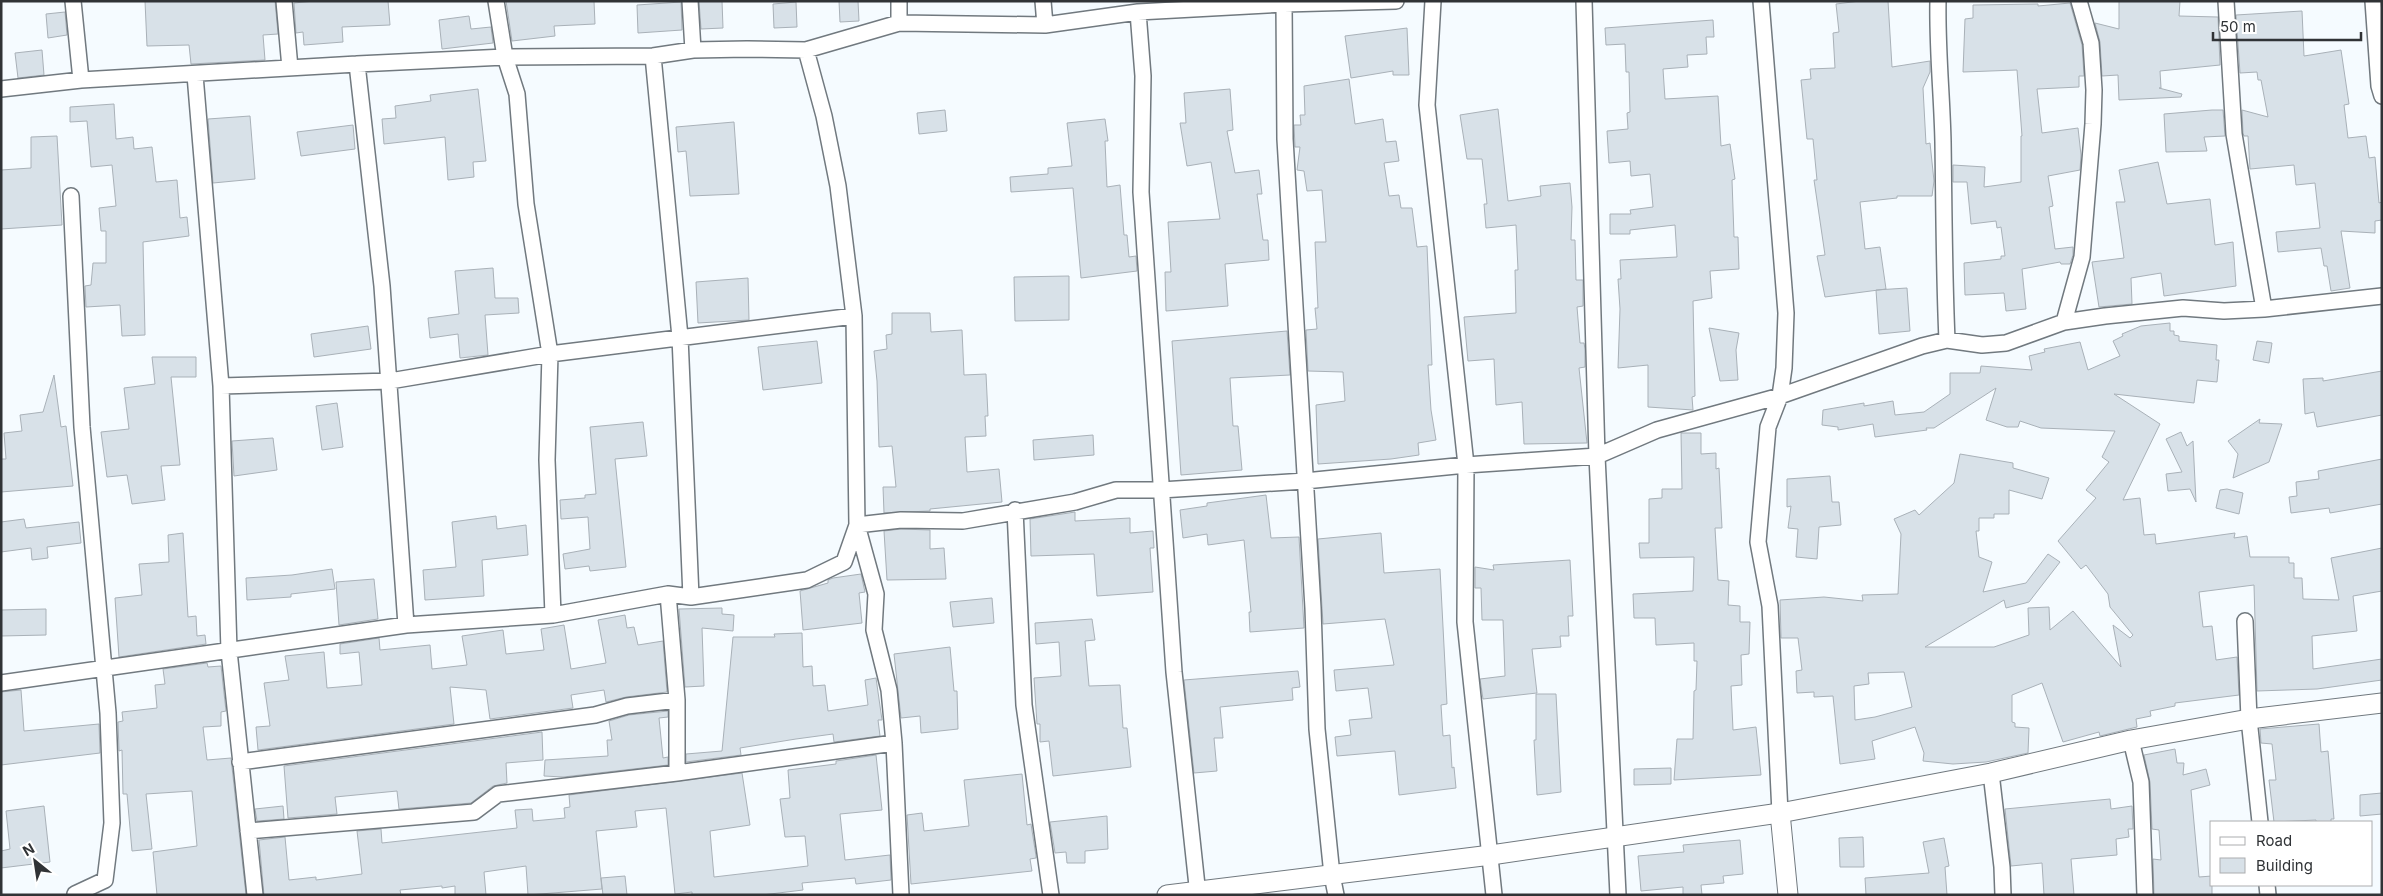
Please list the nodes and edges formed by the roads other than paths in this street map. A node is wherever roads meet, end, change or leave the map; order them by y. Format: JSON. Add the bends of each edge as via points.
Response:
{"nodes":[{"id":1,"x":73,"y":1,"type":"edge"},
{"id":2,"x":284,"y":1,"type":"edge"},
{"id":3,"x":496,"y":1,"type":"edge"},
{"id":4,"x":690,"y":1,"type":"edge"},
{"id":5,"x":899,"y":1,"type":"edge"},
{"id":6,"x":1043,"y":1,"type":"edge"},
{"id":7,"x":1396,"y":1,"type":"edge"},
{"id":8,"x":1433,"y":1,"type":"edge"},
{"id":9,"x":1584,"y":1,"type":"edge"},
{"id":10,"x":1761,"y":1,"type":"edge"},
{"id":11,"x":1938,"y":1,"type":"edge"},
{"id":12,"x":2079,"y":1,"type":"edge"},
{"id":13,"x":2226,"y":1,"type":"edge"},
{"id":14,"x":2373,"y":1,"type":"edge"},
{"id":15,"x":1284,"y":4,"type":"junction"},
{"id":16,"x":1138,"y":12,"type":"junction"},
{"id":17,"x":899,"y":23,"type":"junction"},
{"id":18,"x":1044,"y":25,"type":"junction"},
{"id":19,"x":693,"y":50,"type":"junction"},
{"id":20,"x":806,"y":50,"type":"junction"},
{"id":21,"x":653,"y":56,"type":"junction"},
{"id":22,"x":505,"y":57,"type":"junction"},
{"id":23,"x":357,"y":64,"type":"junction"},
{"id":24,"x":290,"y":68,"type":"junction"},
{"id":25,"x":195,"y":75,"type":"junction"},
{"id":26,"x":81,"y":80,"type":"junction"},
{"id":27,"x":1,"y":89,"type":"edge"},
{"id":28,"x":2382,"y":96,"type":"edge"},
{"id":29,"x":71,"y":196,"type":"dead end"},
{"id":30,"x":2382,"y":296,"type":"edge"},
{"id":31,"x":2264,"y":309,"type":"junction"},
{"id":32,"x":854,"y":316,"type":"junction"},
{"id":33,"x":2064,"y":322,"type":"junction"},
{"id":34,"x":680,"y":337,"type":"junction"},
{"id":35,"x":1947,"y":340,"type":"junction"},
{"id":36,"x":550,"y":354,"type":"junction"},
{"id":37,"x":390,"y":380,"type":"junction"},
{"id":38,"x":221,"y":386,"type":"junction"},
{"id":39,"x":1780,"y":396,"type":"junction"},
{"id":40,"x":1596,"y":456,"type":"junction"},
{"id":41,"x":1466,"y":465,"type":"junction"},
{"id":42,"x":1305,"y":481,"type":"junction"},
{"id":43,"x":1161,"y":490,"type":"junction"},
{"id":44,"x":1015,"y":510,"type":"junction"},
{"id":45,"x":857,"y":524,"type":"junction"},
{"id":46,"x":668,"y":594,"type":"junction"},
{"id":47,"x":691,"y":597,"type":"junction"},
{"id":48,"x":553,"y":616,"type":"junction"},
{"id":49,"x":2246,"y":621,"type":"dead end"},
{"id":50,"x":406,"y":625,"type":"junction"},
{"id":51,"x":229,"y":651,"type":"junction"},
{"id":52,"x":102,"y":669,"type":"junction"},
{"id":53,"x":1,"y":683,"type":"edge"},
{"id":54,"x":677,"y":700,"type":"junction"},
{"id":55,"x":2382,"y":703,"type":"edge"},
{"id":56,"x":2249,"y":718,"type":"junction"},
{"id":57,"x":2131,"y":740,"type":"junction"},
{"id":58,"x":894,"y":743,"type":"junction"},
{"id":59,"x":240,"y":762,"type":"junction"},
{"id":60,"x":677,"y":773,"type":"junction"},
{"id":61,"x":1991,"y":773,"type":"junction"},
{"id":62,"x":1780,"y":813,"type":"junction"},
{"id":63,"x":2260,"y":821,"type":"edge"},
{"id":64,"x":248,"y":831,"type":"junction"},
{"id":65,"x":1615,"y":837,"type":"junction"},
{"id":66,"x":1491,"y":855,"type":"junction"},
{"id":67,"x":1332,"y":876,"type":"junction"},
{"id":68,"x":75,"y":894,"type":"edge"},
{"id":69,"x":1198,"y":894,"type":"edge"},
{"id":70,"x":255,"y":895,"type":"edge"},
{"id":71,"x":901,"y":895,"type":"edge"},
{"id":72,"x":1051,"y":895,"type":"edge"},
{"id":73,"x":1167,"y":895,"type":"edge"},
{"id":74,"x":1336,"y":895,"type":"edge"},
{"id":75,"x":1494,"y":895,"type":"edge"},
{"id":76,"x":1618,"y":895,"type":"edge"},
{"id":77,"x":1788,"y":895,"type":"edge"},
{"id":78,"x":2003,"y":895,"type":"edge"},
{"id":79,"x":2145,"y":895,"type":"edge"}],
"edges":[{"from":1,"to":26,"type":"street"},
{"from":2,"to":24,"type":"street"},
{"from":3,"to":22,"type":"street"},
{"from":4,"to":19,"type":"street"},
{"from":5,"to":17,"type":"street"},
{"from":6,"to":18,"type":"street"},
{"from":7,"to":15,"type":"street"},
{"from":8,"to":41,"type":"street","via":[[1427,105]]},
{"from":9,"to":40,"type":"street"},
{"from":10,"to":39,"type":"street","via":[[1786,312]]},
{"from":11,"to":35,"type":"street"},
{"from":12,"to":33,"type":"street","via":[[2090,43],[2093,124],[2082,257]]},
{"from":13,"to":31,"type":"street","via":[[2234,134]]},
{"from":14,"to":28,"type":"street"},
{"from":15,"to":16,"type":"street"},
{"from":15,"to":42,"type":"street","via":[[1285,138]]},
{"from":16,"to":18,"type":"street"},
{"from":16,"to":43,"type":"street","via":[[1143,76],[1141,192]]},
{"from":17,"to":18,"type":"street"},
{"from":17,"to":20,"type":"street"},
{"from":19,"to":20,"type":"street"},
{"from":19,"to":21,"type":"street"},
{"from":20,"to":32,"type":"street","via":[[838,186]]},
{"from":21,"to":22,"type":"street"},
{"from":21,"to":34,"type":"street"},
{"from":22,"to":23,"type":"street"},
{"from":22,"to":36,"type":"street","via":[[517,94],[526,204]]},
{"from":23,"to":24,"type":"street"},
{"from":23,"to":37,"type":"street"},
{"from":24,"to":25,"type":"street"},
{"from":25,"to":26,"type":"street"},
{"from":25,"to":38,"type":"street"},
{"from":26,"to":27,"type":"street"},
{"from":29,"to":52,"type":"street","via":[[82,427]]},
{"from":30,"to":31,"type":"street"},
{"from":31,"to":33,"type":"street","via":[[2183,308]]},
{"from":32,"to":34,"type":"street"},
{"from":32,"to":45,"type":"street"},
{"from":33,"to":35,"type":"street","via":[[2006,343],[1982,345]]},
{"from":34,"to":36,"type":"street"},
{"from":34,"to":47,"type":"street"},
{"from":35,"to":39,"type":"street"},
{"from":36,"to":37,"type":"street"},
{"from":36,"to":48,"type":"street","via":[[547,460]]},
{"from":37,"to":38,"type":"street"},
{"from":37,"to":50,"type":"street"},
{"from":38,"to":51,"type":"street"},
{"from":39,"to":40,"type":"street","via":[[1657,430]]},
{"from":39,"to":62,"type":"street","via":[[1768,427],[1758,542],[1770,606]]},
{"from":40,"to":41,"type":"street"},
{"from":40,"to":65,"type":"street"},
{"from":41,"to":42,"type":"street"},
{"from":41,"to":66,"type":"street","via":[[1465,622]]},
{"from":42,"to":43,"type":"street"},
{"from":42,"to":67,"type":"street","via":[[1317,729]]},
{"from":43,"to":44,"type":"street","via":[[1116,490],[1075,502]]},
{"from":43,"to":69,"type":"street","via":[[1174,672]]},
{"from":44,"to":45,"type":"street","via":[[963,520]]},
{"from":44,"to":72,"type":"street","via":[[1024,705]]},
{"from":45,"to":47,"type":"street","via":[[844,562],[807,580]]},
{"from":45,"to":58,"type":"street","via":[[876,594],[874,630],[889,690]]},
{"from":46,"to":47,"type":"street"},
{"from":46,"to":48,"type":"street"},
{"from":46,"to":54,"type":"street"},
{"from":48,"to":50,"type":"street"},
{"from":49,"to":56,"type":"street"},
{"from":50,"to":51,"type":"street"},
{"from":51,"to":52,"type":"street"},
{"from":51,"to":59,"type":"street"},
{"from":52,"to":53,"type":"street"},
{"from":52,"to":68,"type":"street","via":[[108,713],[112,823],[105,880]]},
{"from":54,"to":59,"type":"street","via":[[627,706],[595,715]]},
{"from":54,"to":60,"type":"street"},
{"from":55,"to":56,"type":"street"},
{"from":56,"to":57,"type":"street"},
{"from":56,"to":63,"type":"street"},
{"from":57,"to":61,"type":"street"},
{"from":57,"to":79,"type":"street","via":[[2141,782]]},
{"from":58,"to":60,"type":"street"},
{"from":58,"to":71,"type":"street"},
{"from":59,"to":64,"type":"street"},
{"from":60,"to":64,"type":"street","via":[[498,794],[474,812]]},
{"from":61,"to":62,"type":"street"},
{"from":61,"to":78,"type":"street"},
{"from":62,"to":65,"type":"street"},
{"from":62,"to":77,"type":"street"},
{"from":64,"to":70,"type":"street"},
{"from":65,"to":66,"type":"street"},
{"from":65,"to":76,"type":"street"},
{"from":66,"to":67,"type":"street"},
{"from":66,"to":75,"type":"street"},
{"from":67,"to":69,"type":"street"},
{"from":67,"to":74,"type":"street"},
{"from":69,"to":73,"type":"street"}]}
